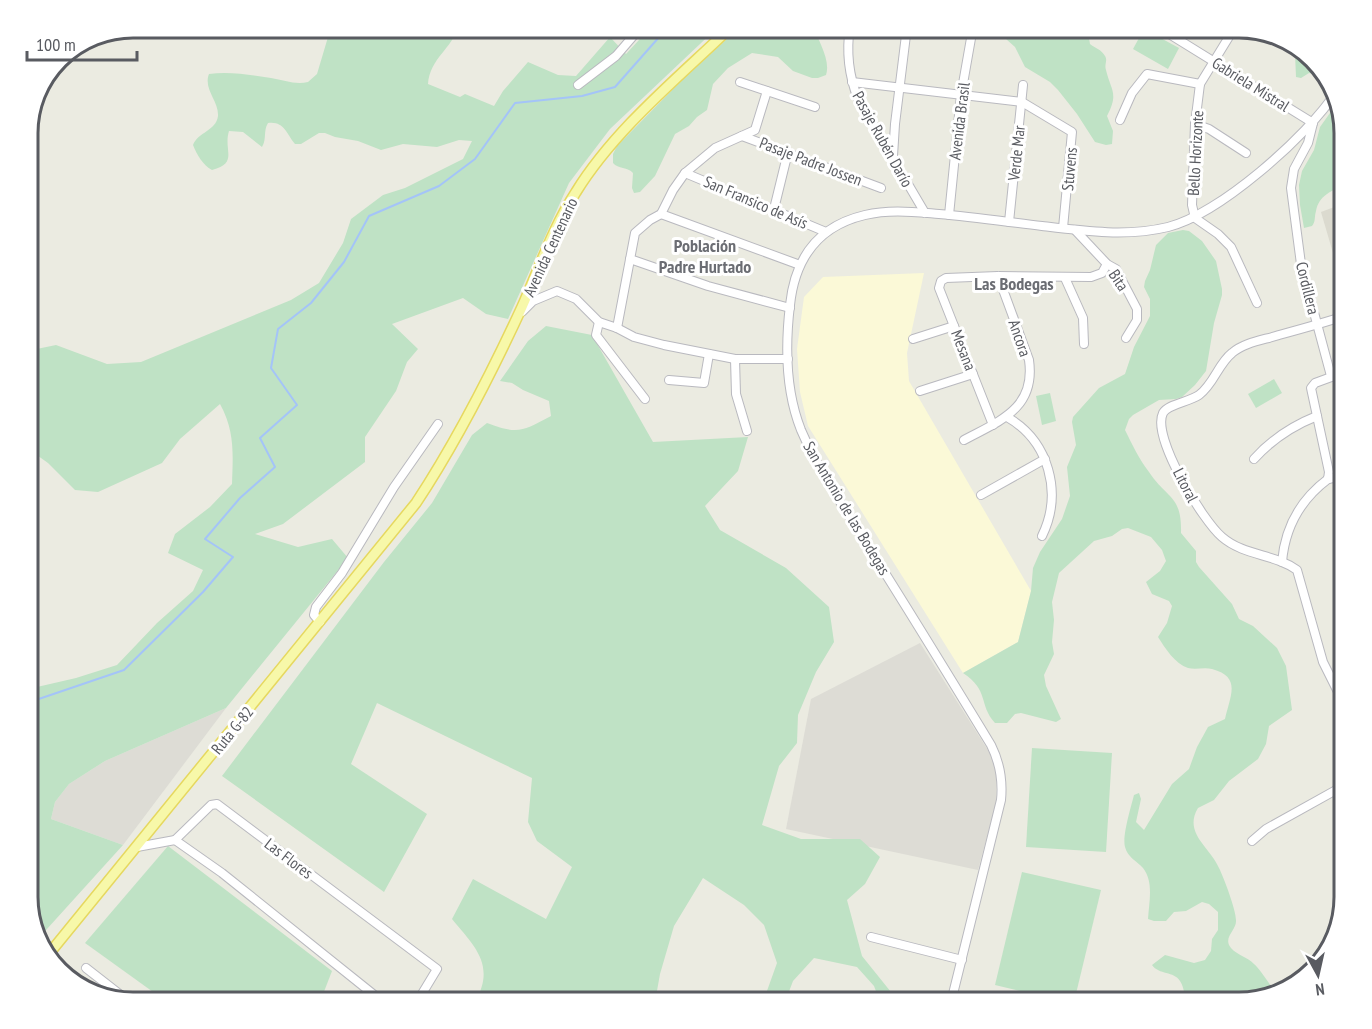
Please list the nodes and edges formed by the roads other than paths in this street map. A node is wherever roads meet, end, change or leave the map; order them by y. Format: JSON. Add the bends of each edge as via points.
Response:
{"nodes":[{"id":1,"x":632,"y":37,"type":"edge"},
{"id":2,"x":721,"y":37,"type":"edge"},
{"id":3,"x":849,"y":37,"type":"edge"},
{"id":4,"x":906,"y":37,"type":"edge"},
{"id":5,"x":971,"y":37,"type":"edge"},
{"id":6,"x":1175,"y":37,"type":"edge"},
{"id":7,"x":1229,"y":37,"type":"edge"},
{"id":8,"x":1214,"y":60,"type":"junction"},
{"id":9,"x":740,"y":82,"type":"dead end"},
{"id":10,"x":852,"y":82,"type":"junction"},
{"id":11,"x":1200,"y":84,"type":"junction"},
{"id":12,"x":578,"y":85,"type":"dead end"},
{"id":13,"x":1023,"y":85,"type":"dead end"},
{"id":14,"x":899,"y":88,"type":"junction"},
{"id":15,"x":767,"y":91,"type":"junction"},
{"id":16,"x":962,"y":95,"type":"junction"},
{"id":17,"x":1022,"y":102,"type":"junction"},
{"id":18,"x":1329,"y":103,"type":"edge"},
{"id":19,"x":815,"y":107,"type":"dead end"},
{"id":20,"x":1120,"y":120,"type":"dead end"},
{"id":21,"x":1313,"y":123,"type":"junction"},
{"id":22,"x":1195,"y":124,"type":"junction"},
{"id":23,"x":742,"y":136,"type":"junction"},
{"id":24,"x":788,"y":152,"type":"junction"},
{"id":25,"x":1246,"y":153,"type":"dead end"},
{"id":26,"x":892,"y":157,"type":"junction"},
{"id":27,"x":685,"y":173,"type":"junction"},
{"id":28,"x":880,"y":188,"type":"dead end"},
{"id":29,"x":774,"y":209,"type":"junction"},
{"id":30,"x":925,"y":213,"type":"junction"},
{"id":31,"x":661,"y":214,"type":"junction"},
{"id":32,"x":949,"y":215,"type":"junction"},
{"id":33,"x":1195,"y":218,"type":"junction"},
{"id":34,"x":1010,"y":222,"type":"junction"},
{"id":35,"x":1064,"y":228,"type":"junction"},
{"id":36,"x":1076,"y":230,"type":"junction"},
{"id":37,"x":826,"y":232,"type":"junction"},
{"id":38,"x":630,"y":259,"type":"junction"},
{"id":39,"x":1107,"y":264,"type":"junction"},
{"id":40,"x":800,"y":265,"type":"junction"},
{"id":41,"x":998,"y":276,"type":"junction"},
{"id":42,"x":1065,"y":278,"type":"junction"},
{"id":43,"x":1257,"y":303,"type":"dead end"},
{"id":44,"x":790,"y":308,"type":"junction"},
{"id":45,"x":518,"y":315,"type":"junction"},
{"id":46,"x":1334,"y":319,"type":"edge"},
{"id":47,"x":599,"y":322,"type":"junction"},
{"id":48,"x":1317,"y":324,"type":"junction"},
{"id":49,"x":954,"y":326,"type":"junction"},
{"id":50,"x":617,"y":328,"type":"junction"},
{"id":51,"x":1126,"y":338,"type":"dead end"},
{"id":52,"x":913,"y":339,"type":"dead end"},
{"id":53,"x":1084,"y":344,"type":"dead end"},
{"id":54,"x":709,"y":354,"type":"junction"},
{"id":55,"x":735,"y":359,"type":"junction"},
{"id":56,"x":788,"y":359,"type":"junction"},
{"id":57,"x":973,"y":374,"type":"junction"},
{"id":58,"x":1334,"y":375,"type":"edge"},
{"id":59,"x":1331,"y":376,"type":"junction"},
{"id":60,"x":669,"y":380,"type":"dead end"},
{"id":61,"x":920,"y":391,"type":"dead end"},
{"id":62,"x":645,"y":399,"type":"dead end"},
{"id":63,"x":1317,"y":416,"type":"junction"},
{"id":64,"x":1007,"y":417,"type":"junction"},
{"id":65,"x":438,"y":424,"type":"dead end"},
{"id":66,"x":993,"y":425,"type":"junction"},
{"id":67,"x":747,"y":431,"type":"dead end"},
{"id":68,"x":964,"y":440,"type":"dead end"},
{"id":69,"x":1045,"y":459,"type":"junction"},
{"id":70,"x":1254,"y":459,"type":"dead end"},
{"id":71,"x":1334,"y":478,"type":"edge"},
{"id":72,"x":1328,"y":479,"type":"junction"},
{"id":73,"x":981,"y":495,"type":"dead end"},
{"id":74,"x":416,"y":503,"type":"joint"},
{"id":75,"x":1042,"y":536,"type":"dead end"},
{"id":76,"x":1282,"y":562,"type":"junction"},
{"id":77,"x":320,"y":622,"type":"junction"},
{"id":78,"x":1334,"y":684,"type":"edge"},
{"id":79,"x":1334,"y":791,"type":"edge"},
{"id":80,"x":175,"y":840,"type":"junction"},
{"id":81,"x":1252,"y":841,"type":"dead end"},
{"id":82,"x":137,"y":847,"type":"junction"},
{"id":83,"x":871,"y":937,"type":"dead end"},
{"id":84,"x":53,"y":948,"type":"edge"},
{"id":85,"x":962,"y":960,"type":"junction"},
{"id":86,"x":86,"y":968,"type":"dead end"},
{"id":87,"x":113,"y":989,"type":"edge"},
{"id":88,"x":371,"y":992,"type":"edge"},
{"id":89,"x":423,"y":992,"type":"edge"},
{"id":90,"x":954,"y":992,"type":"edge"}],
"edges":[{"from":1,"to":12,"type":"street","via":[[616,56]]},
{"from":2,"to":45,"type":"main road","name":"Avenida Centenario","via":[[624,131],[586,175],[560,219]]},
{"from":3,"to":10,"type":"street","name":"Pasaje Rubén Darío"},
{"from":4,"to":14,"type":"street"},
{"from":5,"to":16,"type":"street","name":"Avenida Brasil"},
{"from":6,"to":8,"type":"street","name":"Gabriela Mistral"},
{"from":7,"to":8,"type":"street","name":"Bello Horizonte"},
{"from":8,"to":11,"type":"street","name":"Bello Horizonte"},
{"from":8,"to":21,"type":"street","name":"Gabriela Mistral"},
{"from":9,"to":15,"type":"street"},
{"from":10,"to":14,"type":"street"},
{"from":10,"to":26,"type":"street","name":"Pasaje Rubén Darío"},
{"from":11,"to":20,"type":"street","via":[[1147,74],[1132,93]]},
{"from":11,"to":22,"type":"street","name":"Bello Horizonte"},
{"from":13,"to":17,"type":"street","name":"Verde Mar"},
{"from":14,"to":16,"type":"street"},
{"from":14,"to":26,"type":"street"},
{"from":15,"to":19,"type":"street"},
{"from":15,"to":23,"type":"street","via":[[755,130]]},
{"from":16,"to":17,"type":"street"},
{"from":16,"to":32,"type":"street","name":"Avenida Brasil"},
{"from":17,"to":34,"type":"street","name":"Verde Mar"},
{"from":17,"to":35,"type":"street","name":"Stuvens","via":[[1072,132]]},
{"from":18,"to":21,"type":"street","name":"San Antonio de las Bodegas"},
{"from":21,"to":33,"type":"street","name":"San Antonio de las Bodegas","via":[[1262,169]]},
{"from":21,"to":48,"type":"street","name":"Cordillera","via":[[1308,143],[1294,169],[1291,188],[1301,264]]},
{"from":22,"to":25,"type":"street"},
{"from":22,"to":33,"type":"street","name":"Bello Horizonte"},
{"from":23,"to":24,"type":"street","name":"Pasaje Padre Jossen"},
{"from":23,"to":27,"type":"street","via":[[716,148]]},
{"from":24,"to":28,"type":"street","name":"Pasaje Padre Jossen"},
{"from":24,"to":29,"type":"street"},
{"from":26,"to":30,"type":"street","name":"Pasaje Rubén Darío"},
{"from":27,"to":29,"type":"street","name":"San Fransico de Asís"},
{"from":27,"to":31,"type":"street"},
{"from":29,"to":37,"type":"street","name":"San Fransico de Asís"},
{"from":30,"to":32,"type":"street","name":"San Antonio de las Bodegas"},
{"from":30,"to":37,"type":"street","name":"San Antonio de las Bodegas","via":[[871,213]]},
{"from":31,"to":38,"type":"street","via":[[635,233]]},
{"from":31,"to":40,"type":"street"},
{"from":32,"to":34,"type":"street","name":"San Antonio de las Bodegas"},
{"from":33,"to":36,"type":"street","name":"San Antonio de las Bodegas","via":[[1155,230]]},
{"from":33,"to":43,"type":"street","name":"Bello Horizonte","via":[[1231,247]]},
{"from":34,"to":35,"type":"street","name":"San Antonio de las Bodegas"},
{"from":35,"to":36,"type":"street","name":"San Antonio de las Bodegas"},
{"from":36,"to":39,"type":"street","name":"Bita"},
{"from":37,"to":40,"type":"street","name":"San Antonio de las Bodegas"},
{"from":38,"to":44,"type":"street"},
{"from":38,"to":50,"type":"street"},
{"from":39,"to":42,"type":"street","via":[[1095,277]]},
{"from":39,"to":51,"type":"street","name":"Bita","via":[[1116,269],[1137,309],[1137,320]]},
{"from":40,"to":44,"type":"street","name":"San Antonio de las Bodegas"},
{"from":41,"to":42,"type":"street"},
{"from":41,"to":49,"type":"street","name":"Mesana","via":[[941,281],[939,288]]},
{"from":41,"to":64,"type":"street","name":"Ancora","via":[[1030,366],[1026,393]]},
{"from":42,"to":53,"type":"street","via":[[1083,318]]},
{"from":44,"to":56,"type":"street","name":"San Antonio de las Bodegas"},
{"from":45,"to":47,"type":"street","via":[[532,301],[556,291],[576,298]]},
{"from":45,"to":74,"type":"main road","name":"Avenida Centenario","via":[[456,438]]},
{"from":46,"to":48,"type":"street","name":"Litoral"},
{"from":47,"to":50,"type":"street"},
{"from":47,"to":62,"type":"street","via":[[596,334]]},
{"from":48,"to":59,"type":"street","name":"Cordillera"},
{"from":48,"to":76,"type":"street","name":"Litoral","via":[[1235,350],[1205,390],[1167,408],[1162,418],[1180,477],[1213,528],[1223,539],[1242,549]]},
{"from":49,"to":52,"type":"street"},
{"from":49,"to":57,"type":"street","name":"Mesana"},
{"from":50,"to":54,"type":"street","via":[[634,337]]},
{"from":54,"to":55,"type":"street"},
{"from":54,"to":60,"type":"street","via":[[704,383]]},
{"from":55,"to":56,"type":"street"},
{"from":55,"to":67,"type":"street","via":[[736,394]]},
{"from":56,"to":85,"type":"street","name":"San Antonio de las Bodegas","via":[[793,406],[816,460],[998,760],[1001,800]]},
{"from":57,"to":61,"type":"street"},
{"from":57,"to":66,"type":"street","name":"Mesana"},
{"from":58,"to":59,"type":"street"},
{"from":59,"to":63,"type":"street","via":[[1311,388]]},
{"from":63,"to":70,"type":"street","via":[[1287,430]]},
{"from":63,"to":72,"type":"street"},
{"from":64,"to":66,"type":"street","name":"Ancora"},
{"from":64,"to":69,"type":"street","via":[[1031,436]]},
{"from":65,"to":77,"type":"street","via":[[316,607],[314,615]]},
{"from":66,"to":68,"type":"street","name":"Ancora"},
{"from":69,"to":73,"type":"street"},
{"from":69,"to":75,"type":"street","via":[[1052,494]]},
{"from":71,"to":72,"type":"street"},
{"from":72,"to":76,"type":"street","via":[[1304,501],[1293,520]]},
{"from":74,"to":77,"type":"main road","name":"Ruta G-82"},
{"from":76,"to":78,"type":"street","name":"Litoral","via":[[1297,570],[1323,662]]},
{"from":77,"to":82,"type":"main road","name":"Ruta G-82"},
{"from":79,"to":81,"type":"street"},
{"from":80,"to":82,"type":"street"},
{"from":80,"to":88,"type":"street"},
{"from":80,"to":89,"type":"street","name":"Las Flores","via":[[211,805],[217,804],[437,969]]},
{"from":82,"to":84,"type":"main road","name":"Ruta G-82"},
{"from":83,"to":85,"type":"street"},
{"from":85,"to":90,"type":"street","name":"San Antonio de las Bodegas"},
{"from":86,"to":87,"type":"street"}]}
